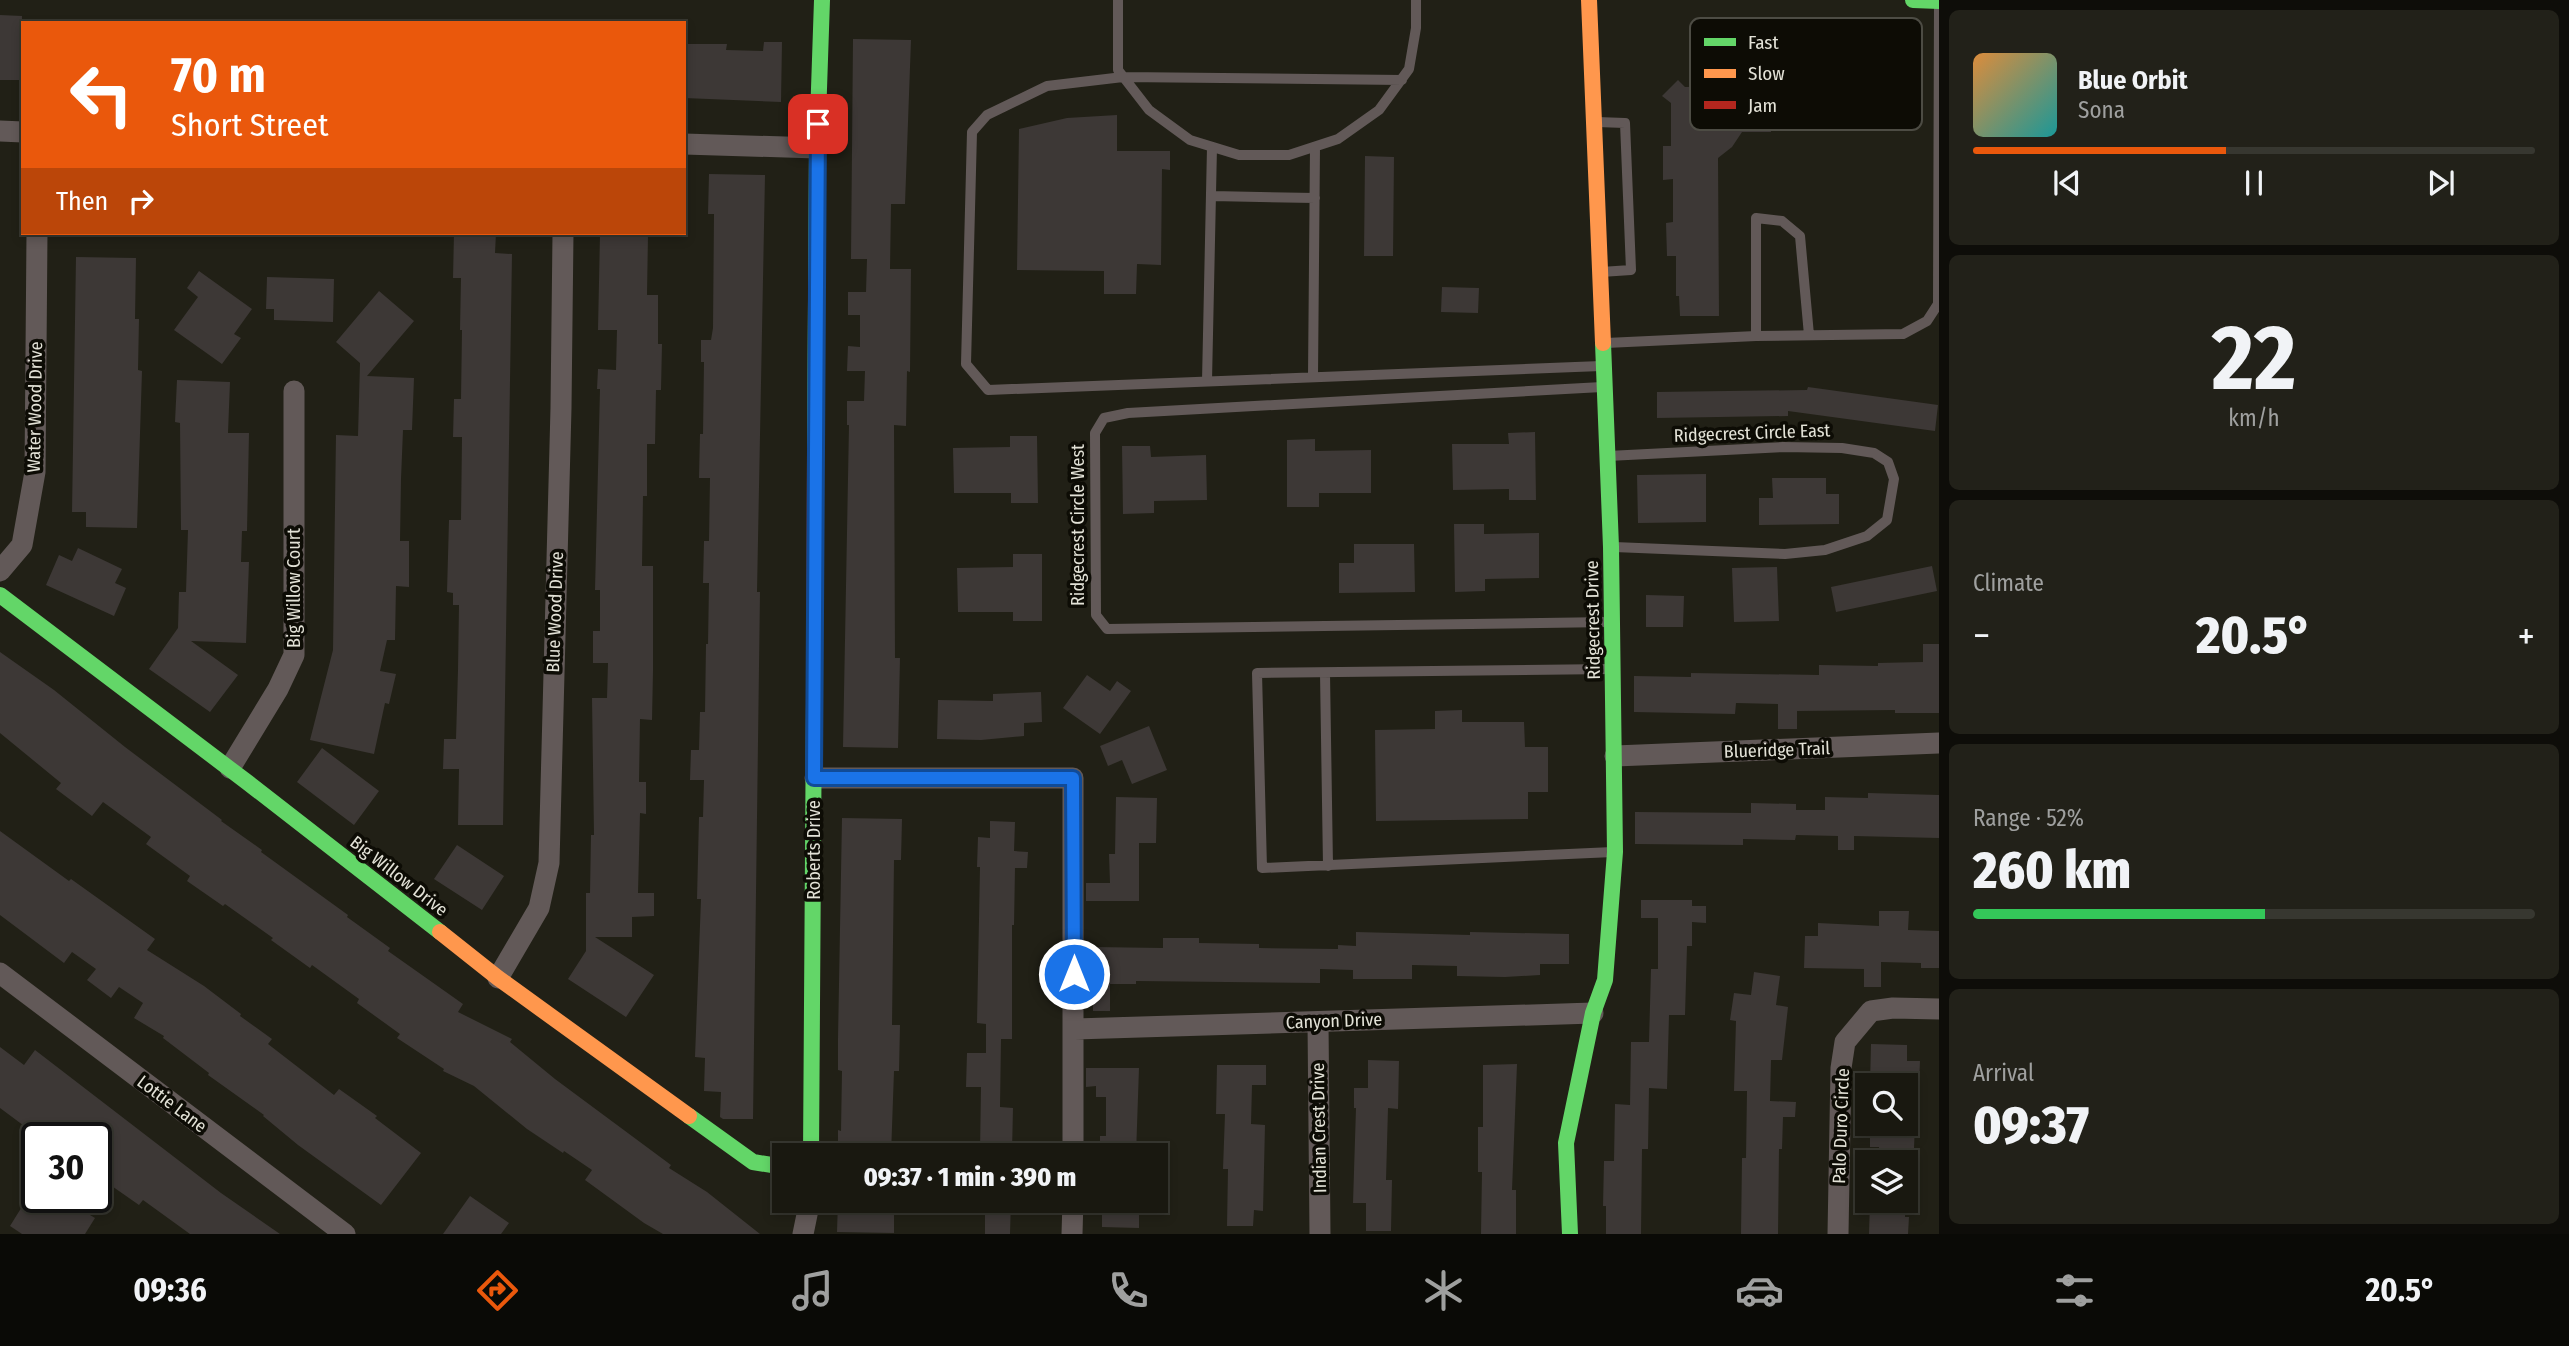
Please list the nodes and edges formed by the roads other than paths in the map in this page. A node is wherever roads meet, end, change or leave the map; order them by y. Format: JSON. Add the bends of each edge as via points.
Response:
{"nodes":[{"id":1,"x":822,"y":0,"type":"edge"},
{"id":2,"x":1118,"y":0,"type":"edge"},
{"id":3,"x":1416,"y":0,"type":"edge"},
{"id":4,"x":1590,"y":0,"type":"edge"},
{"id":5,"x":1913,"y":0,"type":"edge"},
{"id":6,"x":1939,"y":1,"type":"edge"},
{"id":7,"x":1123,"y":77,"type":"junction"},
{"id":8,"x":1402,"y":80,"type":"junction"},
{"id":9,"x":1594,"y":122,"type":"junction"},
{"id":10,"x":0,"y":131,"type":"edge"},
{"id":11,"x":21,"y":132,"type":"edge"},
{"id":12,"x":686,"y":144,"type":"edge"},
{"id":13,"x":1212,"y":147,"type":"junction"},
{"id":14,"x":1315,"y":147,"type":"junction"},
{"id":15,"x":817,"y":148,"type":"junction"},
{"id":16,"x":1212,"y":195,"type":"junction"},
{"id":17,"x":1315,"y":198,"type":"junction"},
{"id":18,"x":37,"y":235,"type":"edge"},
{"id":19,"x":563,"y":235,"type":"edge"},
{"id":20,"x":1600,"y":272,"type":"junction"},
{"id":21,"x":1756,"y":335,"type":"junction"},
{"id":22,"x":1809,"y":335,"type":"junction"},
{"id":23,"x":1603,"y":343,"type":"junction"},
{"id":24,"x":1604,"y":366,"type":"junction"},
{"id":25,"x":1313,"y":377,"type":"junction"},
{"id":26,"x":1207,"y":382,"type":"junction"},
{"id":27,"x":1605,"y":387,"type":"junction"},
{"id":28,"x":294,"y":391,"type":"dead end"},
{"id":29,"x":1607,"y":456,"type":"junction"},
{"id":30,"x":1611,"y":547,"type":"junction"},
{"id":31,"x":0,"y":571,"type":"edge"},
{"id":32,"x":0,"y":596,"type":"edge"},
{"id":33,"x":1611,"y":622,"type":"junction"},
{"id":34,"x":1613,"y":669,"type":"junction"},
{"id":35,"x":1325,"y":673,"type":"junction"},
{"id":36,"x":1939,"y":743,"type":"edge"},
{"id":37,"x":1615,"y":756,"type":"junction"},
{"id":38,"x":230,"y":768,"type":"junction"},
{"id":39,"x":814,"y":778,"type":"junction"},
{"id":40,"x":1615,"y":852,"type":"junction"},
{"id":41,"x":1328,"y":866,"type":"junction"},
{"id":42,"x":0,"y":973,"type":"edge"},
{"id":43,"x":498,"y":978,"type":"junction"},
{"id":44,"x":1939,"y":1009,"type":"edge"},
{"id":45,"x":1593,"y":1013,"type":"junction"},
{"id":46,"x":1318,"y":1022,"type":"junction"},
{"id":47,"x":1074,"y":1029,"type":"junction"},
{"id":48,"x":811,"y":1143,"type":"edge"},
{"id":49,"x":1073,"y":1143,"type":"edge"},
{"id":50,"x":772,"y":1165,"type":"edge"},
{"id":51,"x":807,"y":1213,"type":"edge"},
{"id":52,"x":1073,"y":1213,"type":"edge"},
{"id":53,"x":345,"y":1234,"type":"edge"},
{"id":54,"x":803,"y":1234,"type":"edge"},
{"id":55,"x":1072,"y":1234,"type":"edge"},
{"id":56,"x":1320,"y":1234,"type":"edge"},
{"id":57,"x":1570,"y":1234,"type":"edge"},
{"id":58,"x":1838,"y":1234,"type":"edge"}],
"edges":[{"from":1,"to":15,"type":"street","name":"Roberts Drive"},
{"from":2,"to":7,"type":"lane","via":[[1118,69]]},
{"from":3,"to":8,"type":"lane","via":[[1409,69]]},
{"from":4,"to":9,"type":"street","name":"Ridgecrest Drive"},
{"from":5,"to":6,"type":"street"},
{"from":6,"to":22,"type":"lane","via":[[1938,304],[1927,321],[1903,334]]},
{"from":7,"to":8,"type":"lane"},
{"from":7,"to":13,"type":"lane","via":[[1149,110],[1190,140]]},
{"from":7,"to":26,"type":"lane","via":[[1046,86],[987,115],[972,132],[965,364],[988,390]]},
{"from":8,"to":14,"type":"lane","via":[[1379,110],[1338,139]]},
{"from":9,"to":20,"type":"street","name":"Ridgecrest Drive"},
{"from":9,"to":20,"type":"lane","via":[[1625,123],[1630,243],[1631,270]]},
{"from":10,"to":11,"type":"street"},
{"from":12,"to":15,"type":"street"},
{"from":13,"to":14,"type":"lane","via":[[1239,155],[1289,155]]},
{"from":13,"to":16,"type":"lane"},
{"from":14,"to":17,"type":"lane"},
{"from":15,"to":39,"type":"street","name":"Roberts Drive"},
{"from":16,"to":17,"type":"lane"},
{"from":16,"to":26,"type":"lane"},
{"from":17,"to":25,"type":"lane"},
{"from":18,"to":31,"type":"street","name":"Water Wood Drive","via":[[35,472],[22,545]]},
{"from":19,"to":43,"type":"street","name":"Blue Wood Drive","via":[[549,863],[539,908]]},
{"from":20,"to":23,"type":"street","name":"Ridgecrest Drive"},
{"from":21,"to":22,"type":"lane"},
{"from":21,"to":22,"type":"lane","via":[[1756,218],[1782,220],[1800,236]]},
{"from":21,"to":23,"type":"lane"},
{"from":23,"to":24,"type":"street","name":"Ridgecrest Drive"},
{"from":24,"to":25,"type":"lane"},
{"from":24,"to":27,"type":"street","name":"Ridgecrest Drive"},
{"from":25,"to":26,"type":"lane"},
{"from":27,"to":29,"type":"street","name":"Ridgecrest Drive"},
{"from":27,"to":33,"type":"lane","name":"Ridgecrest Circle West","via":[[1128,413],[1104,418],[1095,433],[1096,615],[1107,629]]},
{"from":28,"to":38,"type":"street","name":"Big Willow Court","via":[[294,655]]},
{"from":29,"to":30,"type":"street","name":"Ridgecrest Drive"},
{"from":29,"to":30,"type":"lane","name":"Ridgecrest Circle East","via":[[1842,448],[1881,457],[1894,479],[1887,520],[1867,536],[1825,551],[1785,554]]},
{"from":30,"to":33,"type":"street","name":"Ridgecrest Drive"},
{"from":32,"to":38,"type":"street","name":"Big Willow Drive"},
{"from":33,"to":34,"type":"street","name":"Ridgecrest Drive"},
{"from":34,"to":35,"type":"lane"},
{"from":34,"to":37,"type":"street","name":"Ridgecrest Drive"},
{"from":35,"to":41,"type":"lane"},
{"from":35,"to":41,"type":"lane","via":[[1257,673],[1262,868]]},
{"from":36,"to":37,"type":"street","name":"Blueridge Trail"},
{"from":37,"to":40,"type":"street","name":"Ridgecrest Drive"},
{"from":38,"to":43,"type":"street","name":"Big Willow Drive"},
{"from":39,"to":47,"type":"street","via":[[1073,778]]},
{"from":39,"to":48,"type":"street","name":"Roberts Drive"},
{"from":40,"to":41,"type":"lane"},
{"from":40,"to":45,"type":"street","name":"Ridgecrest Drive","via":[[1605,980]]},
{"from":42,"to":53,"type":"street","name":"Lottie Lane"},
{"from":43,"to":50,"type":"street","name":"Big Willow Drive","via":[[753,1162]]},
{"from":44,"to":58,"type":"street","name":"Palo Duro Circle","via":[[1871,1011],[1846,1042],[1841,1068]]},
{"from":45,"to":46,"type":"street","name":"Canyon Drive"},
{"from":45,"to":57,"type":"street","name":"Ridgecrest Drive","via":[[1566,1143]]},
{"from":46,"to":47,"type":"street","name":"Canyon Drive"},
{"from":46,"to":56,"type":"street","name":"Indian Crest Drive"},
{"from":47,"to":49,"type":"street"},
{"from":51,"to":54,"type":"street"},
{"from":52,"to":55,"type":"street"}]}
